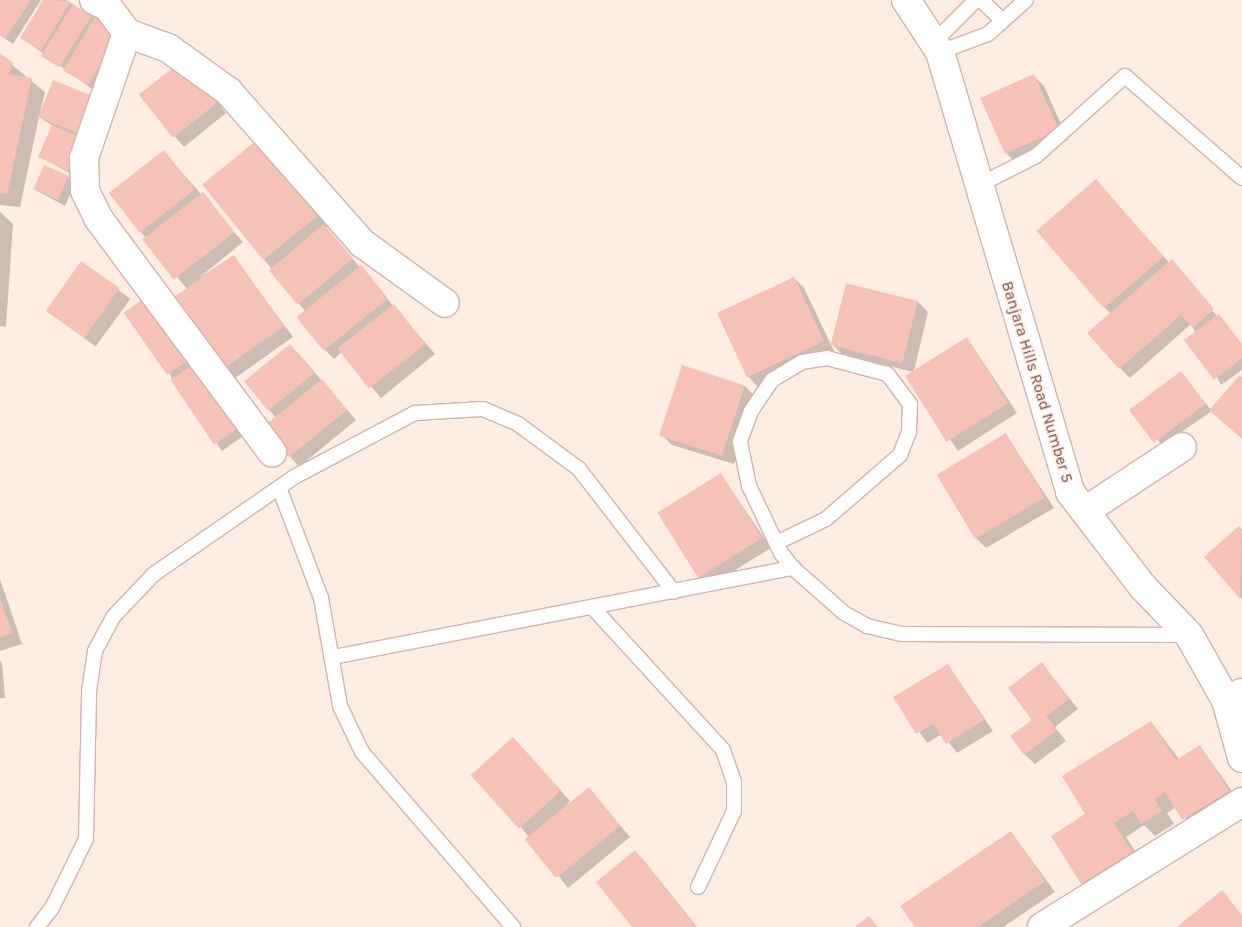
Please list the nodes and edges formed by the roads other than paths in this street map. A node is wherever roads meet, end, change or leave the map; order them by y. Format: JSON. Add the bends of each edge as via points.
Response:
{"nodes":[{"id":1,"x":906,"y":0,"type":"edge"},
{"id":2,"x":976,"y":0,"type":"edge"},
{"id":3,"x":981,"y":0,"type":"edge"},
{"id":4,"x":1026,"y":0,"type":"edge"},
{"id":5,"x":104,"y":2,"type":"edge"},
{"id":6,"x":1002,"y":21,"type":"junction"},
{"id":7,"x":127,"y":33,"type":"junction"},
{"id":8,"x":937,"y":47,"type":"junction"},
{"id":9,"x":1242,"y":178,"type":"edge"},
{"id":10,"x":979,"y":185,"type":"junction"},
{"id":11,"x":445,"y":303,"type":"dead end"},
{"id":12,"x":1182,"y":447,"type":"dead end"},
{"id":13,"x":272,"y":452,"type":"dead end"},
{"id":14,"x":280,"y":490,"type":"junction"},
{"id":15,"x":1085,"y":511,"type":"junction"},
{"id":16,"x":776,"y":543,"type":"junction"},
{"id":17,"x":793,"y":568,"type":"junction"},
{"id":18,"x":674,"y":592,"type":"junction"},
{"id":19,"x":593,"y":608,"type":"junction"},
{"id":20,"x":1189,"y":635,"type":"junction"},
{"id":21,"x":333,"y":657,"type":"junction"},
{"id":22,"x":1234,"y":696,"type":"edge"},
{"id":23,"x":1242,"y":758,"type":"edge"},
{"id":24,"x":1242,"y":802,"type":"edge"},
{"id":25,"x":698,"y":887,"type":"dead end"},
{"id":26,"x":37,"y":927,"type":"edge"},
{"id":27,"x":513,"y":927,"type":"edge"},
{"id":28,"x":1042,"y":927,"type":"edge"}],
"edges":[{"from":1,"to":8,"type":"street","name":"Banjara Hills Road Number 5"},
{"from":2,"to":8,"type":"lane"},
{"from":3,"to":6,"type":"lane"},
{"from":4,"to":6,"type":"lane"},
{"from":5,"to":7,"type":"street"},
{"from":6,"to":8,"type":"lane","via":[[988,34]]},
{"from":7,"to":11,"type":"street","via":[[168,48],[228,90],[362,243]]},
{"from":7,"to":13,"type":"street","via":[[84,158],[85,191],[98,218]]},
{"from":8,"to":10,"type":"street","name":"Banjara Hills Road Number 5"},
{"from":9,"to":10,"type":"lane","via":[[1125,76],[1036,156]]},
{"from":10,"to":15,"type":"street","name":"Banjara Hills Road Number 5","via":[[1070,492]]},
{"from":12,"to":15,"type":"street"},
{"from":14,"to":18,"type":"lane","via":[[294,477],[415,413],[483,409],[518,424],[579,469]]},
{"from":14,"to":21,"type":"lane","via":[[321,598]]},
{"from":14,"to":26,"type":"lane","via":[[154,574],[114,617],[95,651],[90,692],[86,840],[52,908]]},
{"from":15,"to":20,"type":"street","name":"Banjara Hills Road Number 5","via":[[1143,587]]},
{"from":16,"to":16,"type":"lane","via":[[748,486],[740,442],[751,411],[772,380],[802,362],[828,358],[888,374],[910,404],[909,432],[900,455],[826,519]]},
{"from":16,"to":17,"type":"lane"},
{"from":17,"to":18,"type":"lane"},
{"from":17,"to":20,"type":"lane","via":[[844,613],[867,626],[902,634]]},
{"from":18,"to":19,"type":"lane"},
{"from":19,"to":21,"type":"lane"},
{"from":19,"to":25,"type":"lane","via":[[723,750],[734,782],[734,812]]},
{"from":20,"to":22,"type":"street","name":"Banjara Hills Road Number 5"},
{"from":21,"to":27,"type":"lane","via":[[340,706],[362,752]]},
{"from":22,"to":23,"type":"street","name":"Banjara Hills Road Number 5"},
{"from":24,"to":28,"type":"street"}]}
